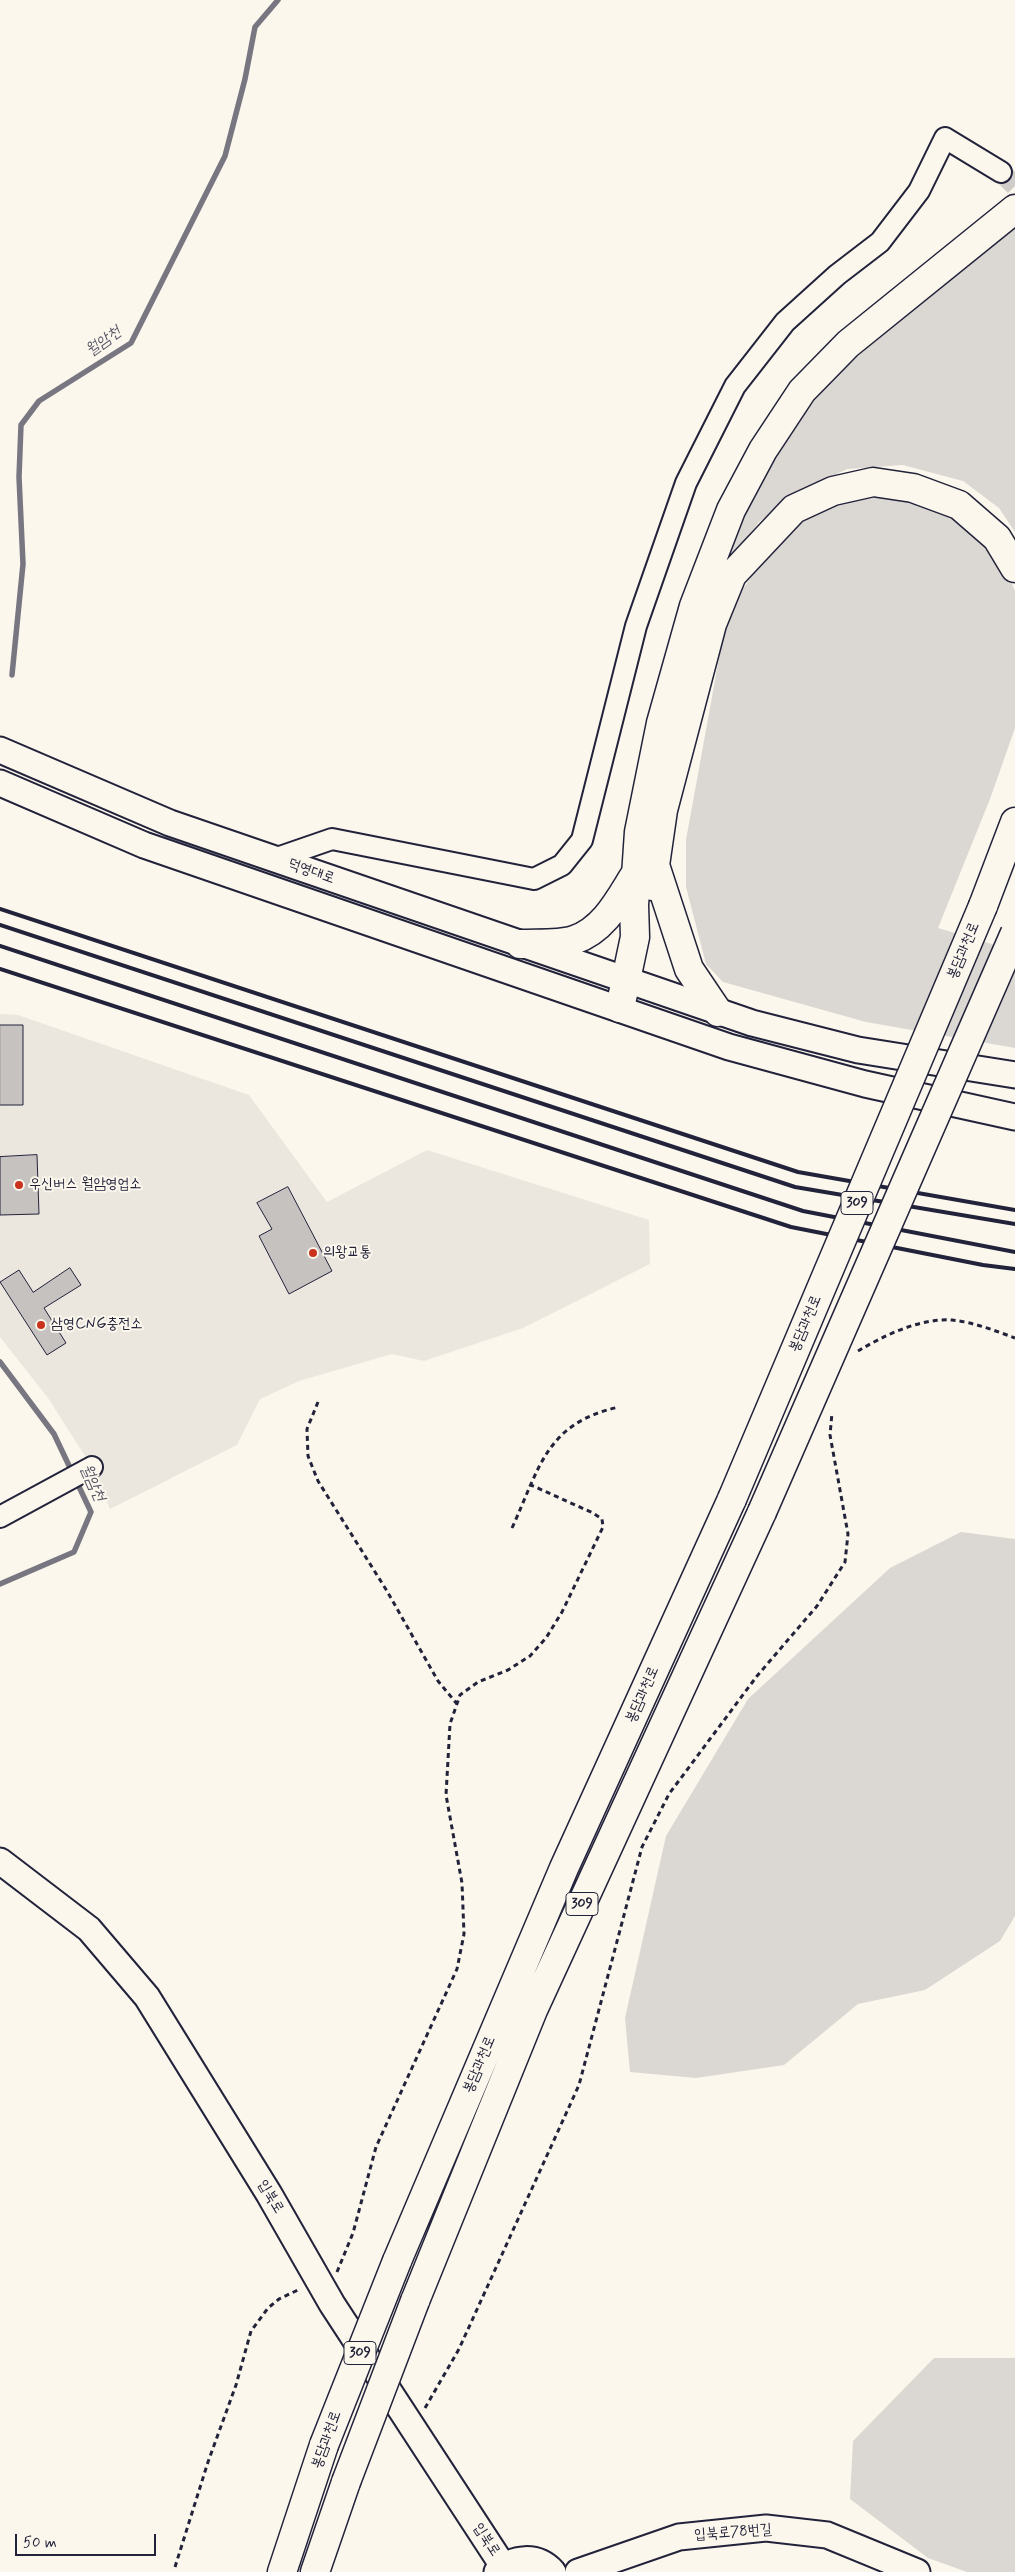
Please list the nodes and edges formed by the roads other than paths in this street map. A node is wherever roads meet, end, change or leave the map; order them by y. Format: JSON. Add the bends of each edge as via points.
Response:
{"nodes":[{"id":1,"x":1001,"y":172,"type":"tunnel mouth"},
{"id":2,"x":1015,"y":208,"type":"edge"},
{"id":3,"x":1015,"y":568,"type":"edge"},
{"id":4,"x":0,"y":750,"type":"edge"},
{"id":5,"x":0,"y":783,"type":"edge"},
{"id":6,"x":1015,"y":822,"type":"edge"},
{"id":7,"x":274,"y":859,"type":"junction"},
{"id":8,"x":646,"y":868,"type":"junction"},
{"id":9,"x":1015,"y":933,"type":"edge"},
{"id":10,"x":520,"y":944,"type":"junction"},
{"id":11,"x":627,"y":981,"type":"junction"},
{"id":12,"x":620,"y":1008,"type":"junction"},
{"id":13,"x":718,"y":1012,"type":"junction"},
{"id":14,"x":1015,"y":1075,"type":"edge"},
{"id":15,"x":1015,"y":1117,"type":"edge"},
{"id":16,"x":92,"y":1467,"type":"dead end"},
{"id":17,"x":0,"y":1517,"type":"edge"},
{"id":18,"x":0,"y":1861,"type":"edge"},
{"id":19,"x":500,"y":2569,"type":"edge"},
{"id":20,"x":282,"y":2572,"type":"edge"},
{"id":21,"x":315,"y":2572,"type":"edge"},
{"id":22,"x":553,"y":2572,"type":"edge"},
{"id":23,"x":578,"y":2572,"type":"edge"},
{"id":24,"x":917,"y":2572,"type":"edge"}],
"edges":[{"from":1,"to":7,"type":"street","via":[[945,138],[920,191],[880,242],[836,275],[785,322],[735,386],[686,483],[636,626],[582,840],[562,865],[534,879],[332,839]]},
{"from":2,"to":8,"type":"highway","via":[[848,344],[802,391],[763,450],[731,510],[694,606],[661,723],[639,832]]},
{"from":3,"to":8,"type":"highway","via":[[997,538],[959,505],[913,488],[873,482],[833,492],[794,509],[761,541],[728,583],[712,624]]},
{"from":4,"to":7,"type":"street","name":"덕영대로","via":[[170,823]]},
{"from":5,"to":12,"type":"street","name":"덕영대로","via":[[144,845]]},
{"from":6,"to":20,"type":"highway","name":"봉담과천로","number":"309","bridge":true,"via":[[732,1499],[564,1868],[397,2261],[324,2445]]},
{"from":7,"to":10,"type":"street","name":"덕영대로"},
{"from":8,"to":10,"type":"highway","via":[[609,915],[590,932],[573,940]]},
{"from":8,"to":11,"type":"highway","via":[[649,905],[634,936]]},
{"from":8,"to":13,"type":"highway","via":[[689,968]]},
{"from":9,"to":21,"type":"highway","name":"봉담과천로","number":"309","bridge":true,"via":[[762,1512],[533,2010],[416,2301]]},
{"from":10,"to":11,"type":"street","name":"덕영대로"},
{"from":11,"to":12,"type":"highway"},
{"from":11,"to":13,"type":"street","name":"덕영대로"},
{"from":12,"to":15,"type":"street","name":"덕영대로","via":[[729,1047],[865,1084]]},
{"from":13,"to":14,"type":"street","name":"덕영대로","via":[[858,1050]]},
{"from":16,"to":17,"type":"street"},
{"from":18,"to":19,"type":"street","name":"입북로","via":[[89,1929],[148,1997],[323,2288]]},
{"from":19,"to":22,"type":"street","via":[[512,2561],[533,2560]]},
{"from":23,"to":24,"type":"street","name":"입북로78번길","via":[[679,2537],[766,2528],[827,2535]]}]}
